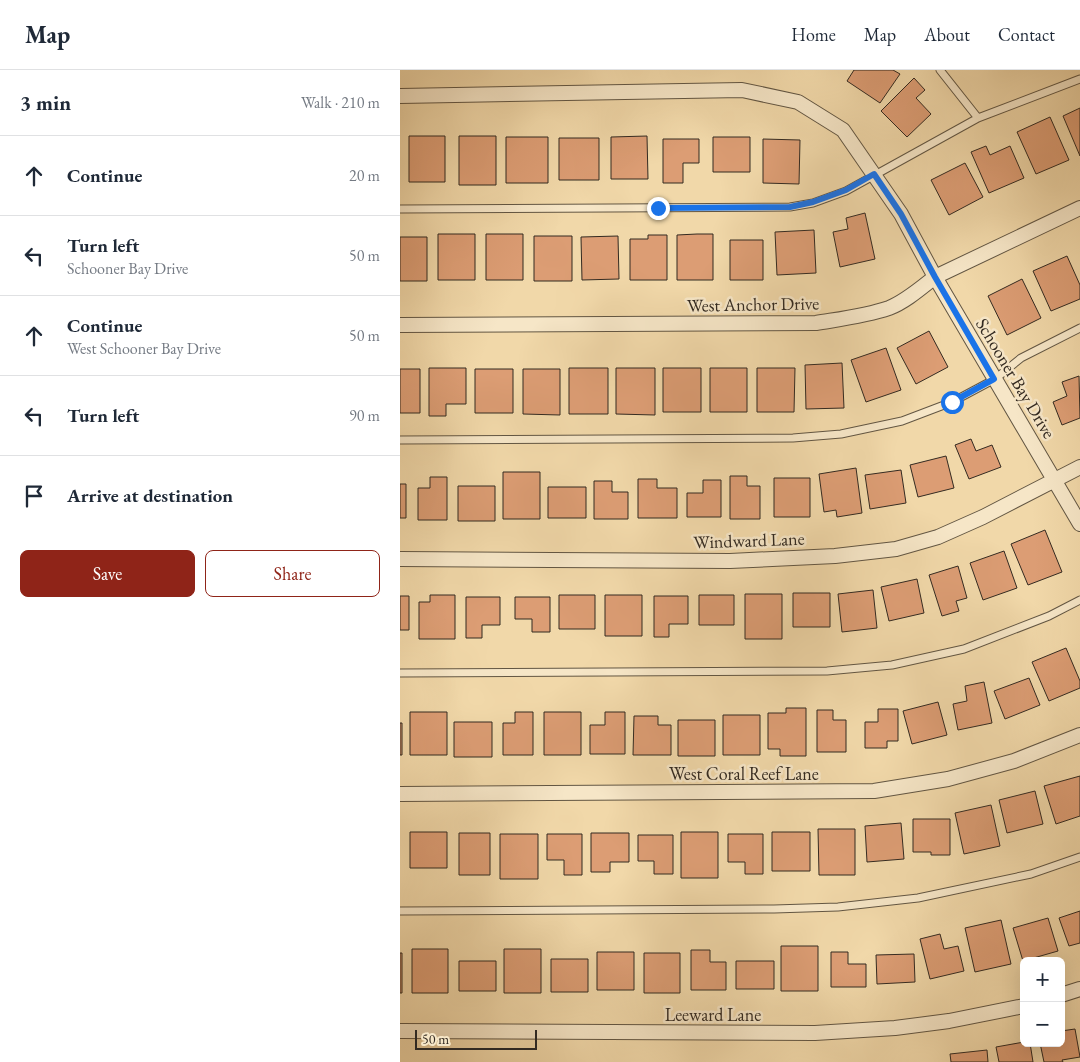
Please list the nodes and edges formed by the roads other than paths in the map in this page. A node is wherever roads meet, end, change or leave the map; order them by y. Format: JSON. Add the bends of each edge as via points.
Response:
{"nodes":[{"id":1,"x":940,"y":70,"type":"edge"},
{"id":2,"x":1080,"y":79,"type":"edge"},
{"id":3,"x":400,"y":96,"type":"edge"},
{"id":4,"x":978,"y":118,"type":"junction"},
{"id":5,"x":874,"y":174,"type":"junction"},
{"id":6,"x":1080,"y":208,"type":"edge"},
{"id":7,"x":400,"y":209,"type":"edge"},
{"id":8,"x":935,"y":277,"type":"junction"},
{"id":9,"x":400,"y":325,"type":"edge"},
{"id":10,"x":1080,"y":328,"type":"edge"},
{"id":11,"x":994,"y":379,"type":"junction"},
{"id":12,"x":400,"y":440,"type":"edge"},
{"id":13,"x":1080,"y":467,"type":"edge"},
{"id":14,"x":1054,"y":480,"type":"junction"},
{"id":15,"x":1080,"y":524,"type":"edge"},
{"id":16,"x":400,"y":559,"type":"edge"},
{"id":17,"x":1080,"y":600,"type":"edge"},
{"id":18,"x":400,"y":673,"type":"edge"},
{"id":19,"x":1080,"y":735,"type":"edge"},
{"id":20,"x":400,"y":794,"type":"edge"},
{"id":21,"x":1080,"y":857,"type":"edge"},
{"id":22,"x":400,"y":910,"type":"edge"},
{"id":23,"x":1080,"y":989,"type":"edge"},
{"id":24,"x":1065,"y":994,"type":"edge"},
{"id":25,"x":1020,"y":1007,"type":"edge"},
{"id":26,"x":400,"y":1031,"type":"edge"}],
"edges":[{"from":1,"to":4,"type":"lane"},
{"from":2,"to":4,"type":"lane"},
{"from":3,"to":5,"type":"street","name":"Schooner Bay Drive","via":[[742,90],[798,102],[844,130]]},
{"from":4,"to":5,"type":"lane"},
{"from":5,"to":7,"type":"lane","via":[[846,190],[790,207]]},
{"from":5,"to":8,"type":"street","name":"Schooner Bay Drive","via":[[901,214]]},
{"from":6,"to":8,"type":"street","name":"West Anchor Drive"},
{"from":8,"to":9,"type":"street","name":"West Anchor Drive","via":[[890,307],[816,323]]},
{"from":8,"to":11,"type":"street","name":"Schooner Bay Drive"},
{"from":10,"to":11,"type":"lane","via":[[1021,358]]},
{"from":11,"to":12,"type":"lane","via":[[952,402],[902,421],[841,434],[793,438]]},
{"from":11,"to":14,"type":"street","name":"Schooner Bay Drive"},
{"from":13,"to":14,"type":"street","name":"Windward Lane"},
{"from":14,"to":15,"type":"street","name":"Schooner Bay Drive"},
{"from":14,"to":16,"type":"street","name":"Windward Lane","via":[[938,536],[896,548],[834,556],[730,561]]},
{"from":17,"to":18,"type":"lane","via":[[1049,616],[964,649],[892,665],[827,671]]},
{"from":19,"to":20,"type":"street","name":"West Coral Reef Lane","via":[[1014,761],[948,779],[874,791]]},
{"from":21,"to":22,"type":"lane","via":[[1030,874],[918,898],[838,907]]},
{"from":23,"to":24,"type":"street"},
{"from":25,"to":26,"type":"street","name":"Leeward Lane","via":[[913,1026],[815,1033]]}]}
